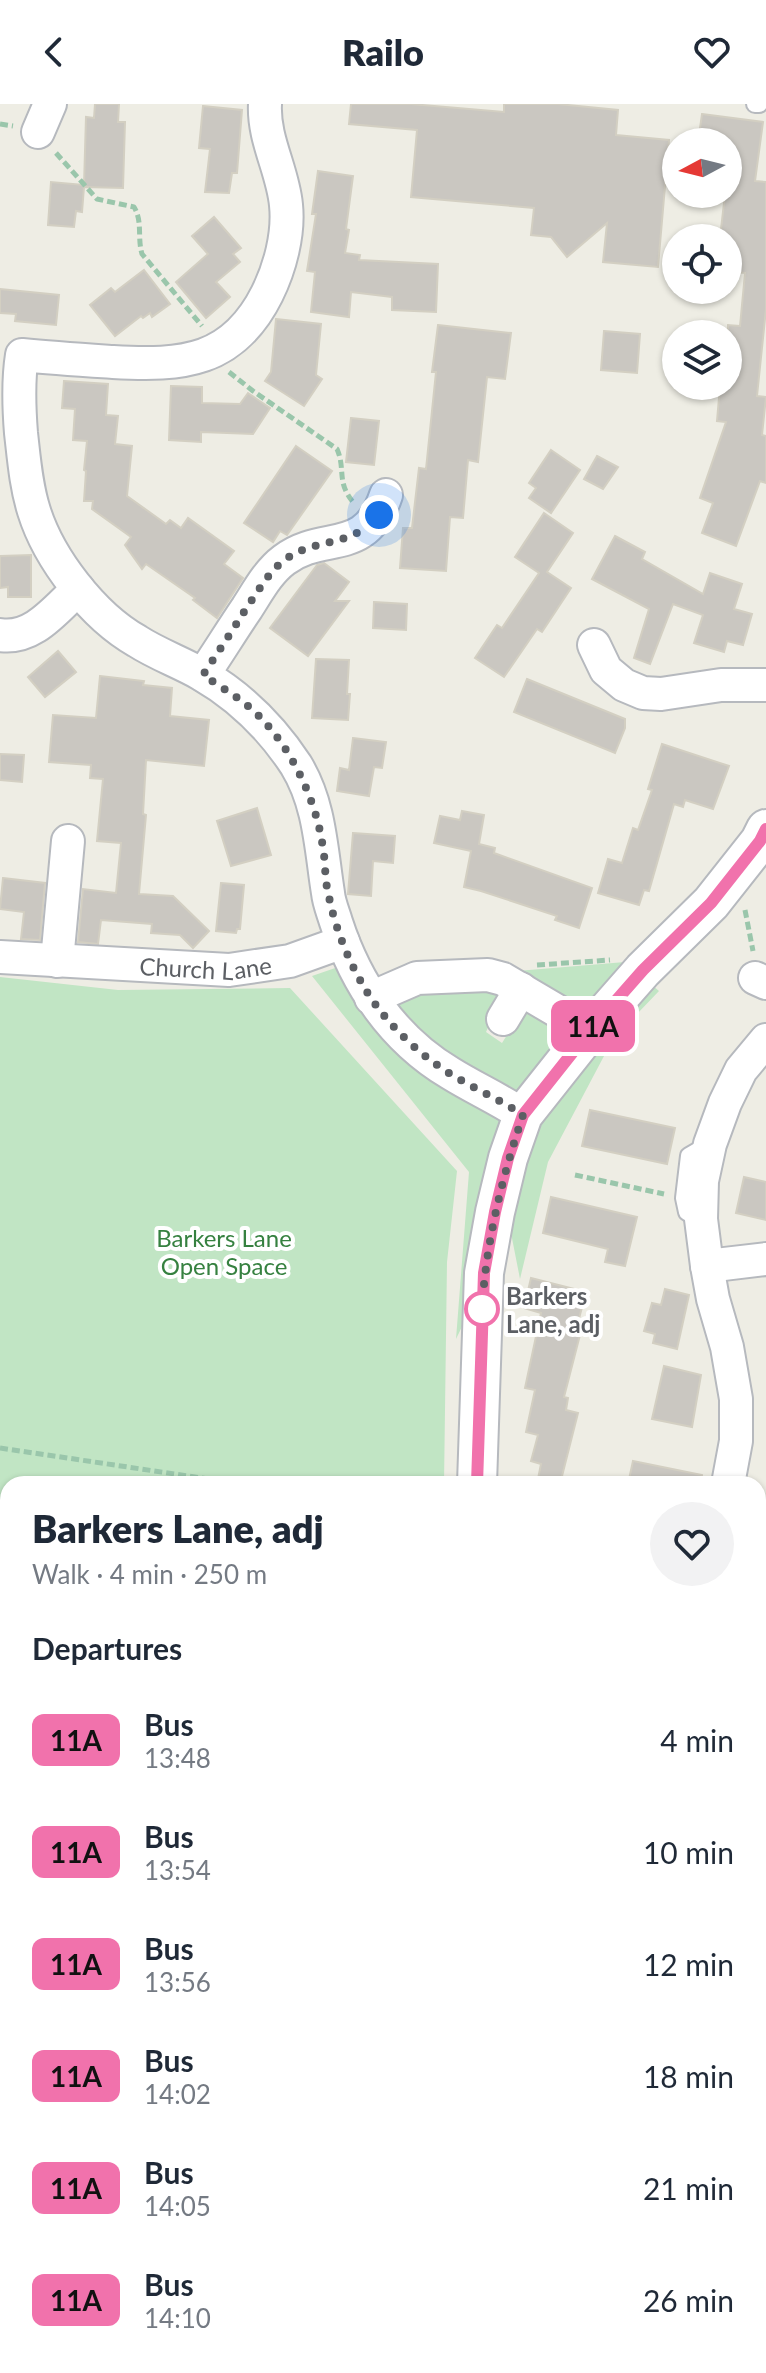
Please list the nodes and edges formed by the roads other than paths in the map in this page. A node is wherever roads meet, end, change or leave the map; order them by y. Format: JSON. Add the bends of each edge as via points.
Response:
{"nodes":[{"id":1,"x":265,"y":104,"type":"edge"},
{"id":2,"x":11,"y":354,"type":"edge"},
{"id":3,"x":386,"y":495,"type":"dead end"},
{"id":4,"x":78,"y":589,"type":"junction"},
{"id":5,"x":0,"y":635,"type":"edge"},
{"id":6,"x":594,"y":645,"type":"dead end"},
{"id":7,"x":203,"y":675,"type":"junction"},
{"id":8,"x":766,"y":685,"type":"edge"},
{"id":9,"x":766,"y":829,"type":"edge"},
{"id":10,"x":68,"y":841,"type":"dead end"},
{"id":11,"x":343,"y":942,"type":"junction"},
{"id":12,"x":0,"y":957,"type":"edge"},
{"id":13,"x":57,"y":961,"type":"junction"},
{"id":14,"x":512,"y":984,"type":"junction"},
{"id":15,"x":371,"y":998,"type":"junction"},
{"id":16,"x":559,"y":1012,"type":"dead end"},
{"id":17,"x":503,"y":1019,"type":"dead end"},
{"id":18,"x":766,"y":1040,"type":"edge"},
{"id":19,"x":523,"y":1115,"type":"junction"},
{"id":20,"x":766,"y":1259,"type":"edge"},
{"id":21,"x":707,"y":1266,"type":"junction"},
{"id":22,"x":477,"y":1476,"type":"edge"},
{"id":23,"x":729,"y":1476,"type":"edge"}],
"edges":[{"from":1,"to":2,"type":"street","via":[[286,206],[284,243],[274,280],[256,315],[228,343],[191,360],[158,365]]},
{"from":2,"to":4,"type":"street","via":[[20,367],[25,468],[34,512],[51,551]]},
{"from":3,"to":7,"type":"street","via":[[379,515],[360,533],[304,548],[284,560]]},
{"from":4,"to":5,"type":"street","via":[[32,630],[16,637]]},
{"from":4,"to":7,"type":"street","via":[[135,641]]},
{"from":6,"to":8,"type":"street","via":[[606,670],[643,693]]},
{"from":7,"to":11,"type":"street","via":[[246,704],[297,768],[314,806],[328,896]]},
{"from":9,"to":19,"type":"street","via":[[711,903],[643,970]]},
{"from":10,"to":13,"type":"street"},
{"from":11,"to":13,"type":"street","name":"Church Lane","via":[[290,961],[229,970]]},
{"from":11,"to":15,"type":"street"},
{"from":12,"to":13,"type":"street","name":"Church Lane"},
{"from":14,"to":15,"type":"street","via":[[488,975],[417,978]]},
{"from":14,"to":16,"type":"street"},
{"from":14,"to":17,"type":"street"},
{"from":15,"to":19,"type":"street","via":[[393,1025],[448,1072]]},
{"from":18,"to":21,"type":"street","via":[[741,1070],[725,1103],[693,1209]]},
{"from":19,"to":22,"type":"street","via":[[498,1198],[484,1273]]},
{"from":20,"to":21,"type":"street"},
{"from":21,"to":23,"type":"street","via":[[736,1399]]}]}
